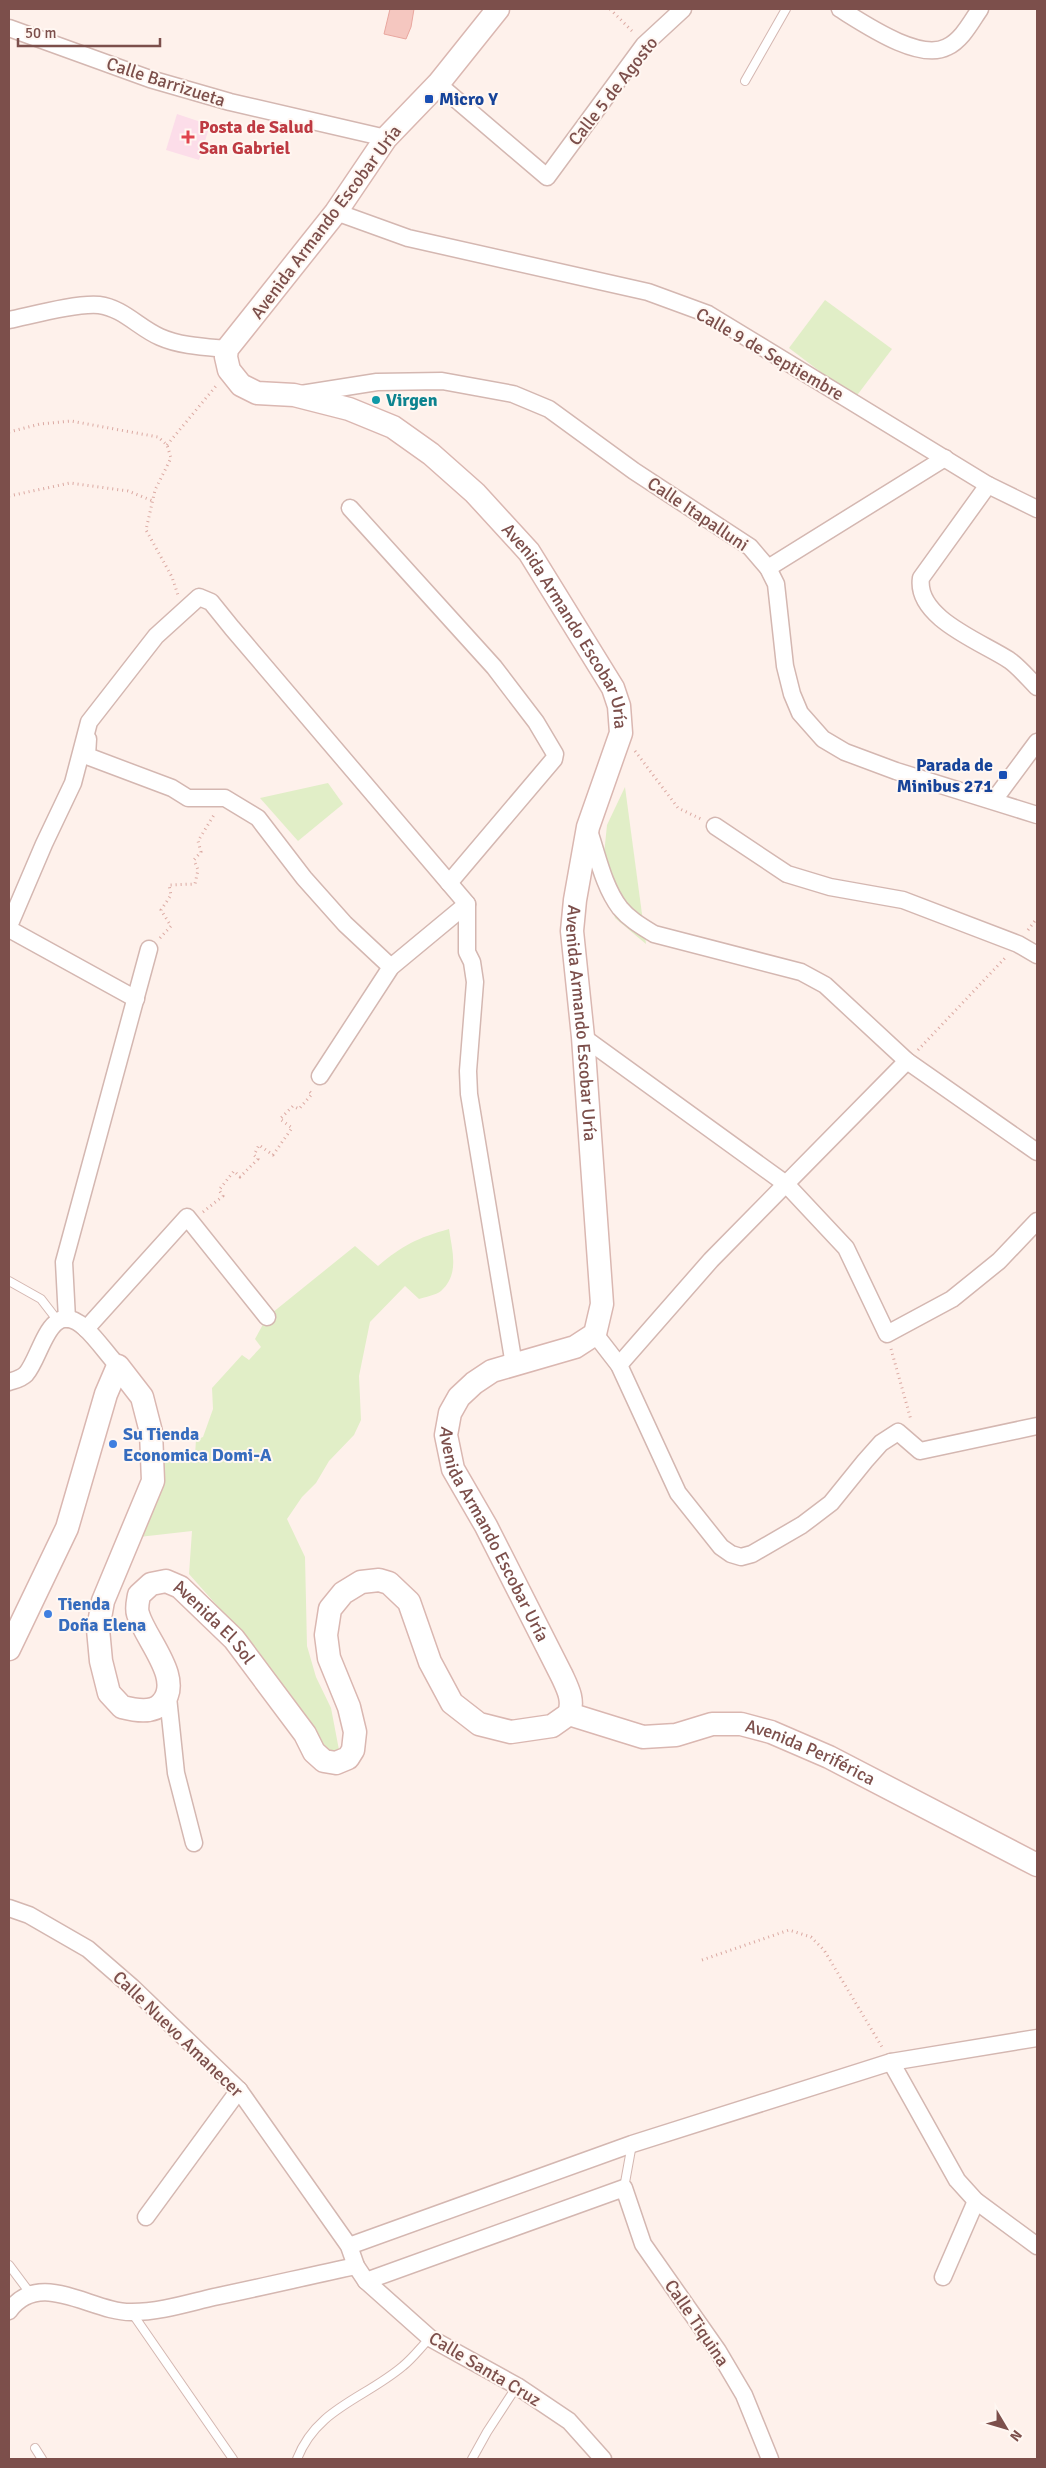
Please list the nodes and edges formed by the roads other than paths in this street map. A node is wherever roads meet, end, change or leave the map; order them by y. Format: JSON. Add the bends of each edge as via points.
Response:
{"nodes":[{"id":1,"x":498,"y":9,"type":"edge"},
{"id":2,"x":683,"y":9,"type":"edge"},
{"id":3,"x":786,"y":9,"type":"edge"},
{"id":4,"x":840,"y":9,"type":"edge"},
{"id":5,"x":980,"y":9,"type":"edge"},
{"id":6,"x":9,"y":28,"type":"edge"},
{"id":7,"x":745,"y":81,"type":"dead end"},
{"id":8,"x":438,"y":84,"type":"junction"},
{"id":9,"x":386,"y":138,"type":"junction"},
{"id":10,"x":336,"y":212,"type":"junction"},
{"id":11,"x":9,"y":320,"type":"edge"},
{"id":12,"x":228,"y":359,"type":"junction"},
{"id":13,"x":294,"y":395,"type":"junction"},
{"id":14,"x":945,"y":458,"type":"junction"},
{"id":15,"x":988,"y":485,"type":"junction"},
{"id":16,"x":350,"y":508,"type":"dead end"},
{"id":17,"x":1037,"y":509,"type":"edge"},
{"id":18,"x":768,"y":568,"type":"junction"},
{"id":19,"x":1037,"y":687,"type":"edge"},
{"id":20,"x":89,"y":722,"type":"junction"},
{"id":21,"x":1037,"y":742,"type":"edge"},
{"id":22,"x":994,"y":800,"type":"junction"},
{"id":23,"x":1037,"y":815,"type":"edge"},
{"id":24,"x":715,"y":826,"type":"road end"},
{"id":25,"x":588,"y":827,"type":"junction"},
{"id":26,"x":449,"y":883,"type":"junction"},
{"id":27,"x":467,"y":904,"type":"junction"},
{"id":28,"x":9,"y":928,"type":"edge"},
{"id":29,"x":149,"y":949,"type":"road end"},
{"id":30,"x":1037,"y":955,"type":"edge"},
{"id":31,"x":392,"y":967,"type":"junction"},
{"id":32,"x":136,"y":999,"type":"junction"},
{"id":33,"x":583,"y":1037,"type":"junction"},
{"id":34,"x":907,"y":1061,"type":"junction"},
{"id":35,"x":320,"y":1076,"type":"road end"},
{"id":36,"x":1037,"y":1152,"type":"edge"},
{"id":37,"x":786,"y":1184,"type":"junction"},
{"id":38,"x":1037,"y":1221,"type":"edge"},
{"id":39,"x":9,"y":1281,"type":"edge"},
{"id":40,"x":267,"y":1317,"type":"dead end"},
{"id":41,"x":62,"y":1320,"type":"junction"},
{"id":42,"x":86,"y":1329,"type":"junction"},
{"id":43,"x":594,"y":1334,"type":"junction"},
{"id":44,"x":514,"y":1365,"type":"junction"},
{"id":45,"x":619,"y":1365,"type":"junction"},
{"id":46,"x":118,"y":1366,"type":"junction"},
{"id":47,"x":9,"y":1382,"type":"edge"},
{"id":48,"x":1037,"y":1426,"type":"edge"},
{"id":49,"x":9,"y":1650,"type":"edge"},
{"id":50,"x":168,"y":1697,"type":"junction"},
{"id":51,"x":569,"y":1714,"type":"junction"},
{"id":52,"x":194,"y":1843,"type":"dead end"},
{"id":53,"x":1037,"y":1865,"type":"edge"},
{"id":54,"x":9,"y":1908,"type":"edge"},
{"id":55,"x":1037,"y":2038,"type":"edge"},
{"id":56,"x":891,"y":2062,"type":"junction"},
{"id":57,"x":239,"y":2090,"type":"junction"},
{"id":58,"x":632,"y":2144,"type":"junction"},
{"id":59,"x":624,"y":2188,"type":"junction"},
{"id":60,"x":976,"y":2201,"type":"junction"},
{"id":61,"x":146,"y":2217,"type":"dead end"},
{"id":62,"x":348,"y":2246,"type":"junction"},
{"id":63,"x":1037,"y":2246,"type":"edge"},
{"id":64,"x":9,"y":2265,"type":"edge"},
{"id":65,"x":356,"y":2266,"type":"junction"},
{"id":66,"x":943,"y":2277,"type":"dead end"},
{"id":67,"x":366,"y":2281,"type":"junction"},
{"id":68,"x":30,"y":2293,"type":"junction"},
{"id":69,"x":9,"y":2311,"type":"edge"},
{"id":70,"x":132,"y":2312,"type":"junction"},
{"id":71,"x":430,"y":2338,"type":"junction"},
{"id":72,"x":517,"y":2386,"type":"junction"},
{"id":73,"x":34,"y":2448,"type":"dead end"},
{"id":74,"x":42,"y":2459,"type":"edge"},
{"id":75,"x":233,"y":2459,"type":"edge"},
{"id":76,"x":297,"y":2459,"type":"edge"},
{"id":77,"x":472,"y":2459,"type":"edge"},
{"id":78,"x":603,"y":2459,"type":"edge"},
{"id":79,"x":770,"y":2459,"type":"edge"}],
"edges":[{"from":1,"to":8,"type":"main road","name":"Avenida Armando Escobar Uría"},
{"from":2,"to":8,"type":"street","name":"Calle 5 de Agosto","via":[[644,45],[547,177]]},
{"from":3,"to":7,"type":"lane"},
{"from":4,"to":5,"type":"street","via":[[884,36],[924,48],[946,48],[959,39]]},
{"from":6,"to":9,"type":"street","name":"Calle Barrizueta","via":[[150,79],[230,102]]},
{"from":8,"to":9,"type":"main road","name":"Avenida Armando Escobar Uría"},
{"from":9,"to":10,"type":"main road","name":"Avenida Armando Escobar Uría"},
{"from":10,"to":12,"type":"main road","name":"Avenida Armando Escobar Uría"},
{"from":10,"to":14,"type":"street","name":"Calle 9 de Septiembre","via":[[408,238],[648,292],[708,314]]},
{"from":11,"to":12,"type":"street","via":[[99,305],[124,314],[160,337]]},
{"from":12,"to":13,"type":"main road","name":"Avenida Armando Escobar Uría","via":[[241,385],[257,394]]},
{"from":13,"to":18,"type":"street","name":"Calle Itapalluni","via":[[377,382],[442,381],[512,394],[549,409],[634,471],[750,547]]},
{"from":13,"to":25,"type":"main road","name":"Avenida Armando Escobar Uría","via":[[349,409],[393,427],[431,454],[475,493],[529,552],[601,666],[619,706],[621,733]]},
{"from":14,"to":15,"type":"street","name":"Calle 9 de Septiembre"},
{"from":14,"to":18,"type":"street"},
{"from":15,"to":17,"type":"street","name":"Calle 9 de Septiembre"},
{"from":15,"to":19,"type":"street","via":[[921,578],[920,588],[940,618],[1012,662]]},
{"from":16,"to":26,"type":"street","via":[[494,667],[536,722],[555,754]]},
{"from":18,"to":22,"type":"street","name":"Calle Itapalluni","via":[[776,584],[785,666],[792,694],[800,712],[823,739],[845,752]]},
{"from":20,"to":26,"type":"street","via":[[156,636],[199,597],[211,602]]},
{"from":20,"to":28,"type":"street","via":[[73,783]]},
{"from":20,"to":31,"type":"street","via":[[87,756],[172,788],[188,798],[225,798],[258,818],[304,878]]},
{"from":21,"to":22,"type":"street"},
{"from":22,"to":23,"type":"street","name":"Calle Itapalluni"},
{"from":24,"to":30,"type":"street","via":[[787,874],[830,887],[903,900],[1018,944]]},
{"from":25,"to":33,"type":"main road","name":"Avenida Armando Escobar Uría","via":[[572,932]]},
{"from":25,"to":34,"type":"street","via":[[606,882],[619,907],[632,921],[654,934],[800,972],[844,1000]]},
{"from":26,"to":27,"type":"street"},
{"from":27,"to":31,"type":"street"},
{"from":27,"to":44,"type":"street","via":[[467,952],[475,982],[469,1094]]},
{"from":28,"to":32,"type":"street"},
{"from":29,"to":32,"type":"street"},
{"from":31,"to":35,"type":"street"},
{"from":32,"to":41,"type":"street","via":[[64,1262]]},
{"from":33,"to":37,"type":"street"},
{"from":33,"to":43,"type":"main road","name":"Avenida Armando Escobar Uría","via":[[602,1304]]},
{"from":34,"to":36,"type":"street"},
{"from":34,"to":37,"type":"street"},
{"from":37,"to":38,"type":"street","via":[[846,1248],[887,1334],[952,1299],[999,1261]]},
{"from":37,"to":45,"type":"street","via":[[711,1260]]},
{"from":39,"to":41,"type":"lane","via":[[41,1299]]},
{"from":40,"to":42,"type":"street","via":[[187,1217]]},
{"from":41,"to":42,"type":"street","via":[[76,1322]]},
{"from":41,"to":47,"type":"street","via":[[48,1332],[25,1375]]},
{"from":42,"to":46,"type":"street"},
{"from":43,"to":44,"type":"main road","name":"Avenida Armando Escobar Uría","via":[[575,1347]]},
{"from":43,"to":45,"type":"street"},
{"from":44,"to":51,"type":"main road","name":"Avenida Armando Escobar Uría","via":[[492,1372],[460,1397],[450,1413],[446,1435],[453,1468],[562,1676],[572,1706]]},
{"from":45,"to":48,"type":"street","via":[[678,1493],[721,1547],[741,1557],[760,1550],[831,1504],[865,1461],[898,1432],[920,1451]]},
{"from":46,"to":49,"type":"main road","via":[[106,1394],[66,1528]]},
{"from":46,"to":50,"type":"main road","via":[[142,1397],[151,1432],[153,1481],[104,1601],[98,1628],[101,1661],[109,1693],[122,1707],[148,1710],[160,1706]]},
{"from":50,"to":51,"type":"main road","name":"Avenida El Sol","via":[[170,1684],[137,1611],[139,1595],[151,1584],[166,1582],[180,1587],[234,1639],[305,1734],[314,1752],[324,1760],[336,1763],[348,1758],[353,1750],[355,1732],[349,1707],[329,1658],[326,1635],[330,1609],[343,1593],[361,1582],[379,1580],[390,1583],[409,1602],[430,1662],[452,1703],[479,1724],[511,1732],[552,1726]]},
{"from":50,"to":52,"type":"street","via":[[176,1773]]},
{"from":51,"to":53,"type":"main road","name":"Avenida Periférica","via":[[643,1737],[676,1735],[712,1724],[741,1724],[771,1732],[829,1757]]},
{"from":54,"to":57,"type":"street","name":"Calle Nuevo Amanecer","via":[[29,1915],[88,1949]]},
{"from":55,"to":56,"type":"street"},
{"from":56,"to":58,"type":"street"},
{"from":56,"to":60,"type":"street","via":[[957,2180]]},
{"from":57,"to":61,"type":"street"},
{"from":57,"to":62,"type":"street","name":"Calle Nuevo Amanecer"},
{"from":58,"to":59,"type":"lane"},
{"from":58,"to":62,"type":"street"},
{"from":59,"to":67,"type":"street"},
{"from":59,"to":79,"type":"street","name":"Calle Tiquina","via":[[643,2244],[740,2388]]},
{"from":60,"to":63,"type":"street"},
{"from":60,"to":66,"type":"street"},
{"from":62,"to":65,"type":"street","name":"Calle Nuevo Amanecer"},
{"from":64,"to":68,"type":"lane"},
{"from":65,"to":67,"type":"street","name":"Calle Santa Cruz"},
{"from":65,"to":70,"type":"street","via":[[172,2308]]},
{"from":67,"to":71,"type":"street","name":"Calle Santa Cruz"},
{"from":68,"to":69,"type":"street"},
{"from":68,"to":70,"type":"street","via":[[50,2292],[77,2297],[108,2309]]},
{"from":70,"to":75,"type":"lane"},
{"from":71,"to":72,"type":"street","name":"Calle Santa Cruz"},
{"from":71,"to":76,"type":"lane","via":[[403,2366],[323,2419],[304,2442]]},
{"from":72,"to":77,"type":"lane"},
{"from":72,"to":78,"type":"street","name":"Calle Santa Cruz","via":[[569,2421]]},
{"from":73,"to":74,"type":"lane"}]}
